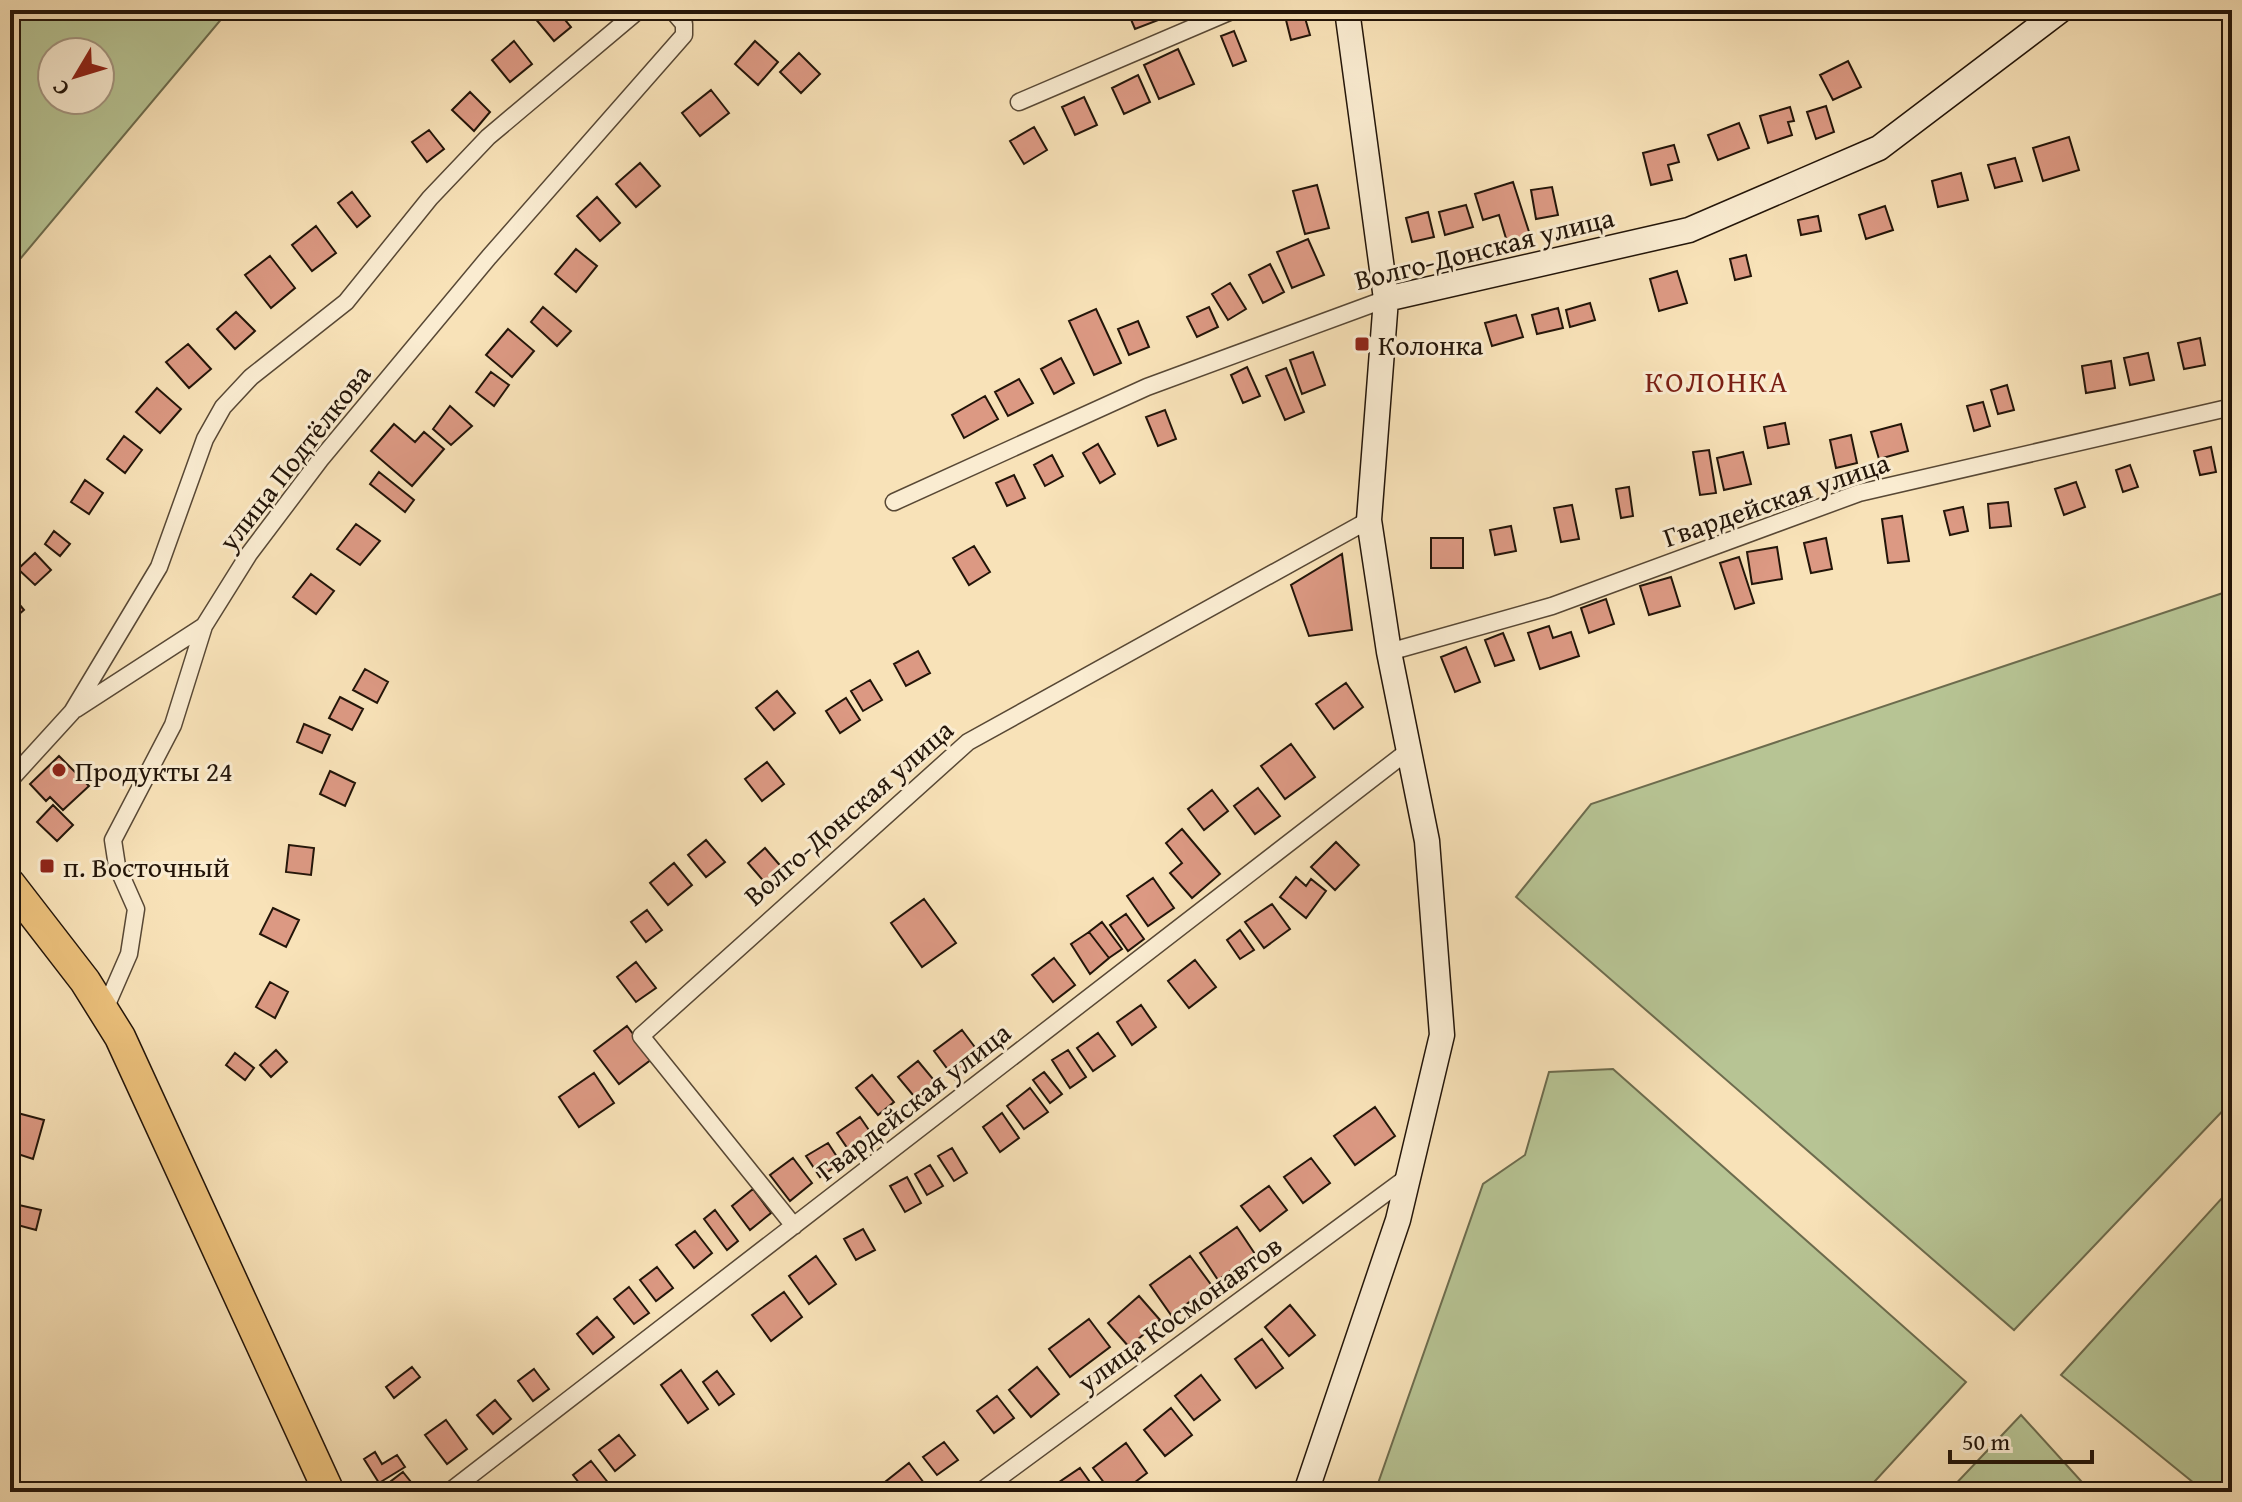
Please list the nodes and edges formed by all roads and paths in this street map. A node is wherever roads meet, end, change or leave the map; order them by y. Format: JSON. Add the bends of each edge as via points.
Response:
{"nodes":[{"id":1,"x":639,"y":10,"type":"edge"},
{"id":2,"x":672,"y":10,"type":"edge"},
{"id":3,"x":1234,"y":10,"type":"edge"},
{"id":4,"x":1347,"y":10,"type":"edge"},
{"id":5,"x":2061,"y":10,"type":"edge"},
{"id":6,"x":1019,"y":102,"type":"dead end"},
{"id":7,"x":1386,"y":299,"type":"junction"},
{"id":8,"x":2232,"y":407,"type":"edge"},
{"id":9,"x":894,"y":502,"type":"dead end"},
{"id":10,"x":1369,"y":520,"type":"junction"},
{"id":11,"x":204,"y":626,"type":"junction"},
{"id":12,"x":1389,"y":652,"type":"junction"},
{"id":13,"x":72,"y":712,"type":"junction"},
{"id":14,"x":1408,"y":751,"type":"junction"},
{"id":15,"x":10,"y":780,"type":"edge"},
{"id":16,"x":10,"y":884,"type":"edge"},
{"id":17,"x":105,"y":1009,"type":"junction"},
{"id":18,"x":1409,"y":1176,"type":"junction"},
{"id":19,"x":794,"y":1226,"type":"junction"},
{"id":20,"x":329,"y":1492,"type":"edge"},
{"id":21,"x":449,"y":1492,"type":"edge"},
{"id":22,"x":980,"y":1492,"type":"edge"},
{"id":23,"x":1306,"y":1492,"type":"edge"}],
"edges":[{"from":1,"to":13,"type":"street","name":"улица Подтёлкова","via":[[488,137],[430,198],[346,302],[251,377],[223,407],[205,439],[159,567]]},
{"from":2,"to":11,"type":"street","name":"улица Подтёлкова","via":[[684,24],[684,35],[320,460],[249,554]]},
{"from":3,"to":6,"type":"street"},
{"from":4,"to":7,"type":"street"},
{"from":5,"to":7,"type":"street","name":"Волго-Донская улица","via":[[1879,148],[1689,230]]},
{"from":7,"to":9,"type":"street","name":"Волго-Донская улица","via":[[1147,387]]},
{"from":7,"to":10,"type":"street"},
{"from":8,"to":12,"type":"street","name":"Гвардейская улица","via":[[1859,493],[1552,606]]},
{"from":10,"to":12,"type":"street"},
{"from":10,"to":19,"type":"street","name":"Волго-Донская улица","via":[[968,742],[641,1036]]},
{"from":11,"to":13,"type":"street"},
{"from":11,"to":17,"type":"street","name":"улица Подтёлкова","via":[[173,725],[113,840],[117,866],[136,909],[129,954]]},
{"from":12,"to":14,"type":"street"},
{"from":13,"to":15,"type":"street","name":"улица Подтёлкова"},
{"from":14,"to":18,"type":"street","via":[[1427,841],[1442,1035]]},
{"from":14,"to":19,"type":"street","name":"Гвардейская улица"},
{"from":16,"to":17,"type":"highway"},
{"from":17,"to":20,"type":"highway"},
{"from":18,"to":22,"type":"street","name":"улица Космонавтов"},
{"from":18,"to":23,"type":"street"},
{"from":19,"to":21,"type":"street","name":"Гвардейская улица"}]}
